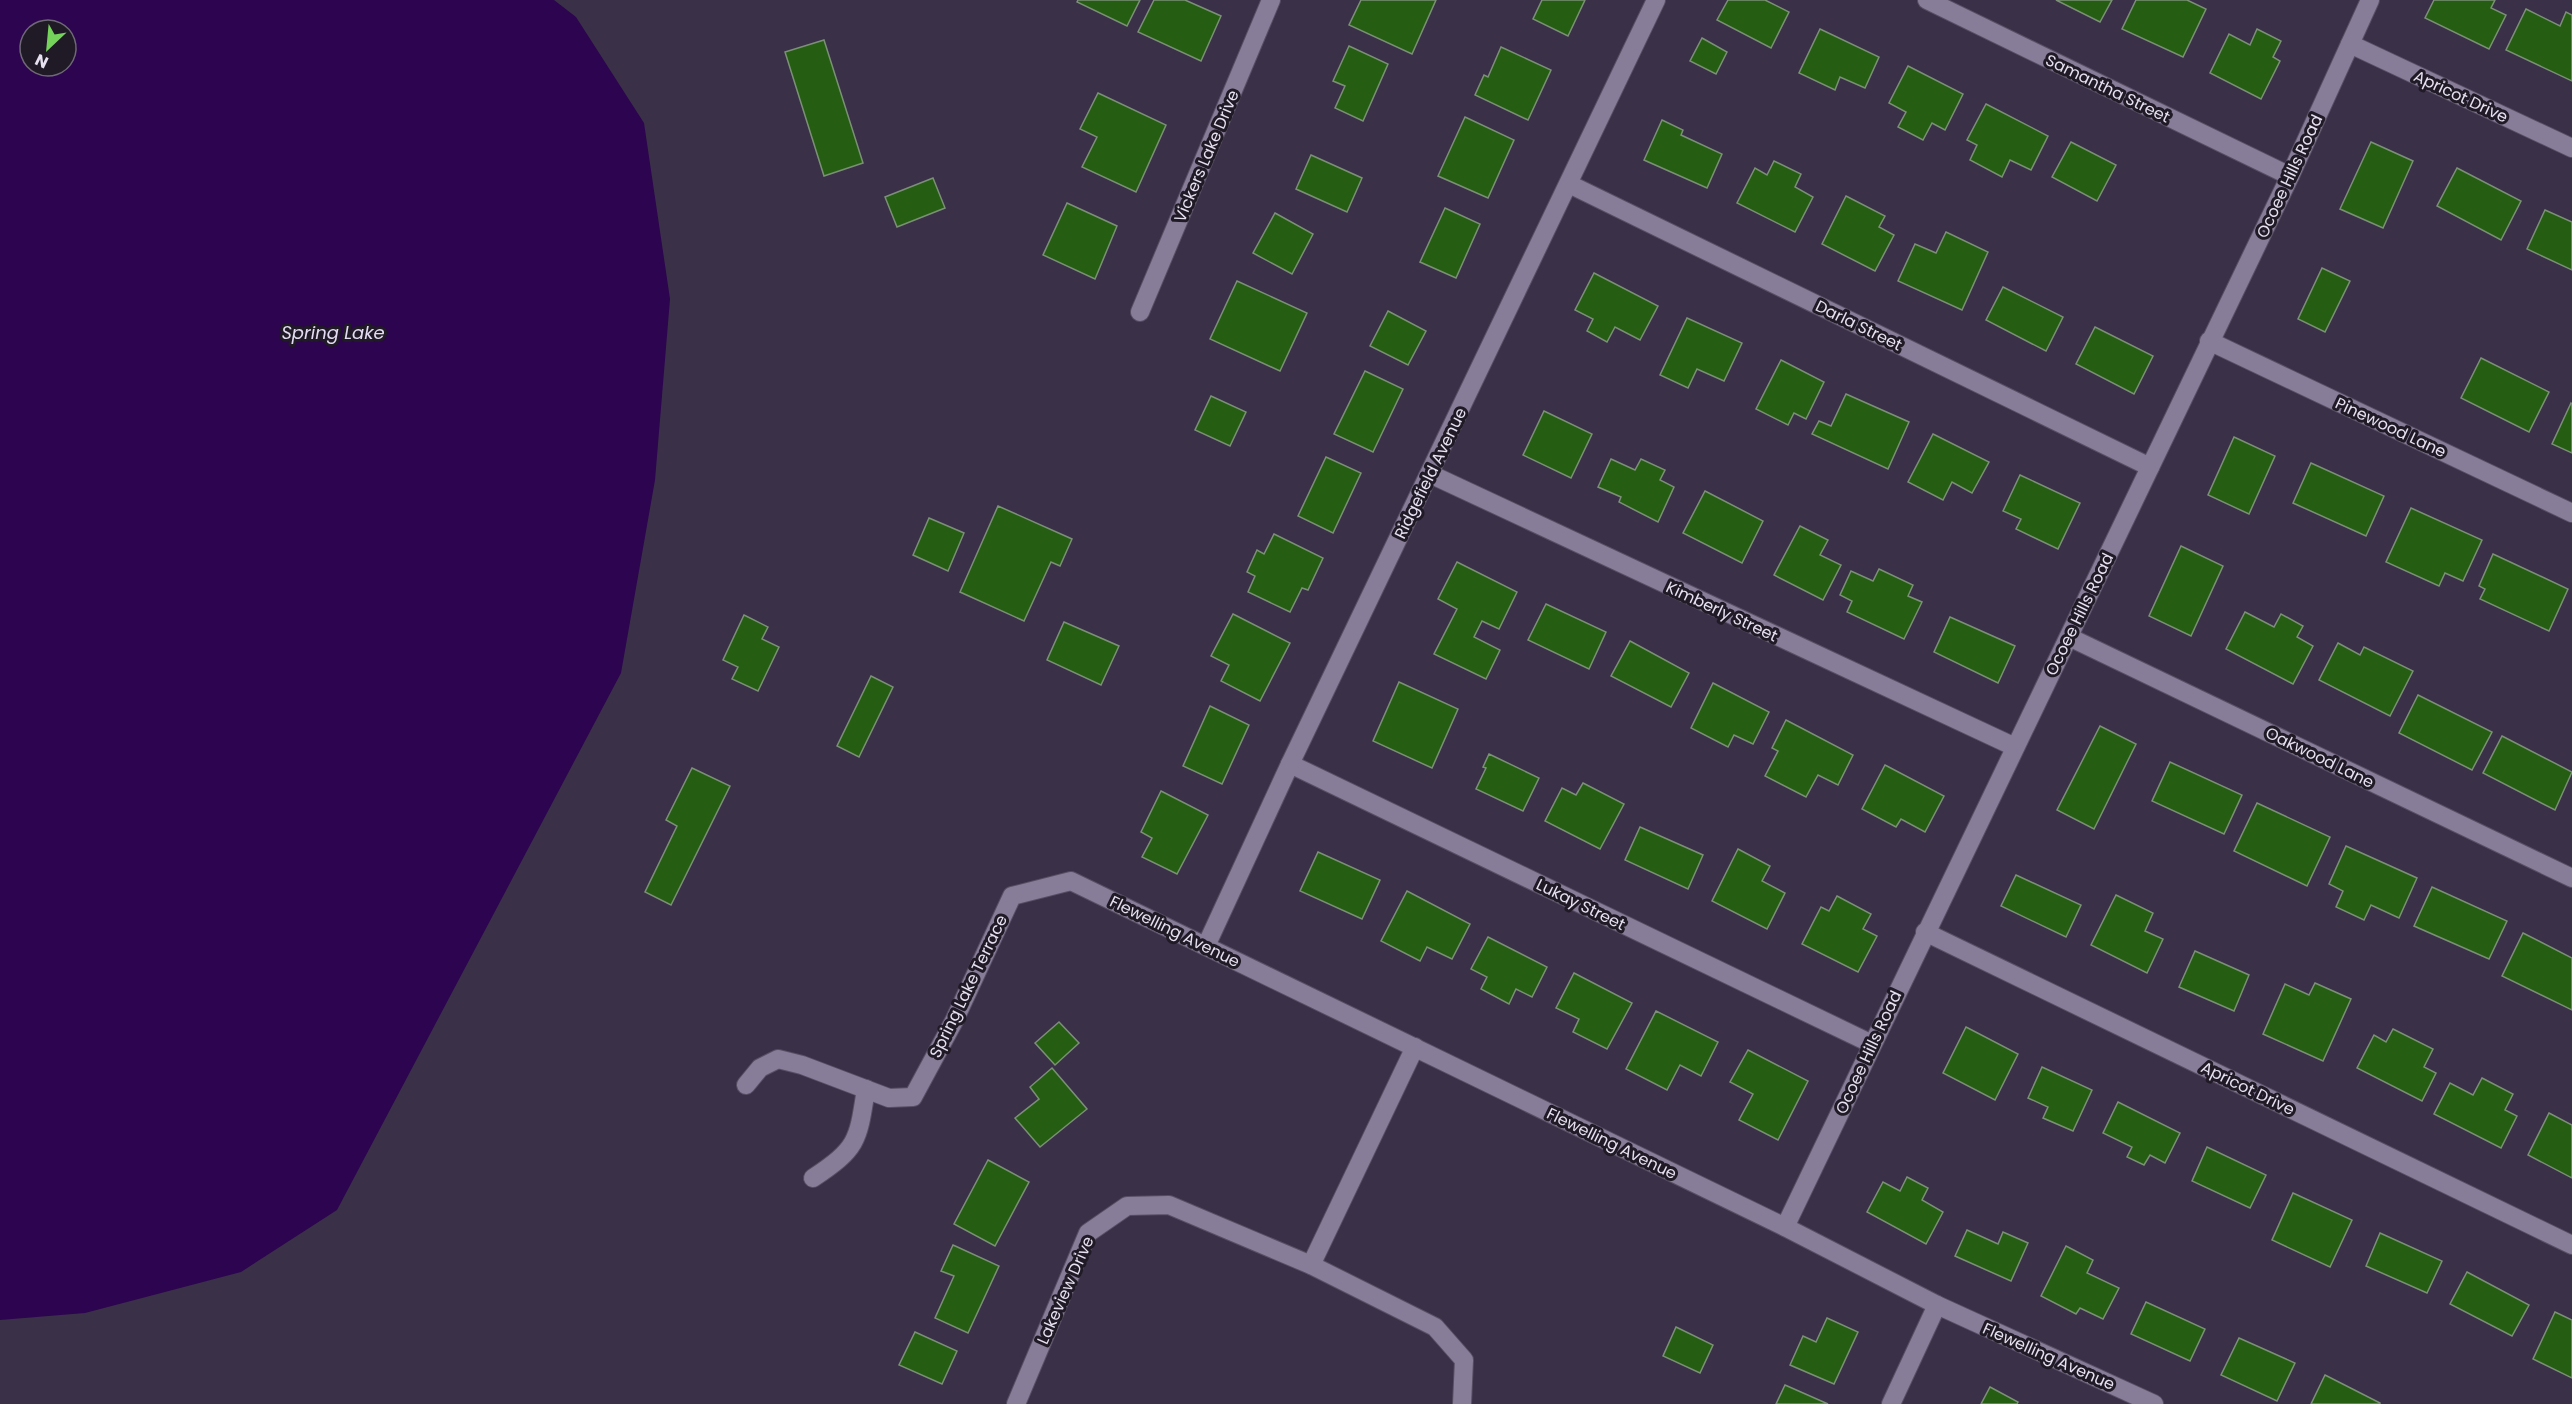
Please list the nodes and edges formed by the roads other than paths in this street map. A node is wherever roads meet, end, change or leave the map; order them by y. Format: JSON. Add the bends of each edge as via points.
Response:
{"nodes":[{"id":1,"x":1271,"y":0,"type":"edge"},
{"id":2,"x":1656,"y":0,"type":"edge"},
{"id":3,"x":1927,"y":0,"type":"edge"},
{"id":4,"x":2370,"y":0,"type":"edge"},
{"id":5,"x":2349,"y":44,"type":"junction"},
{"id":6,"x":2572,"y":148,"type":"edge"},
{"id":7,"x":2290,"y":176,"type":"junction"},
{"id":8,"x":1569,"y":184,"type":"junction"},
{"id":9,"x":1140,"y":312,"type":"dead end"},
{"id":10,"x":2209,"y":341,"type":"junction"},
{"id":11,"x":2150,"y":467,"type":"junction"},
{"id":12,"x":1430,"y":474,"type":"junction"},
{"id":13,"x":2572,"y":513,"type":"edge"},
{"id":14,"x":2069,"y":637,"type":"junction"},
{"id":15,"x":2015,"y":747,"type":"junction"},
{"id":16,"x":1290,"y":764,"type":"junction"},
{"id":17,"x":2572,"y":878,"type":"edge"},
{"id":18,"x":1071,"y":881,"type":"joint"},
{"id":19,"x":1925,"y":932,"type":"junction"},
{"id":20,"x":1206,"y":946,"type":"junction"},
{"id":21,"x":1872,"y":1044,"type":"junction"},
{"id":22,"x":1415,"y":1047,"type":"junction"},
{"id":23,"x":746,"y":1085,"type":"dead end"},
{"id":24,"x":866,"y":1089,"type":"junction"},
{"id":25,"x":813,"y":1178,"type":"dead end"},
{"id":26,"x":1785,"y":1227,"type":"junction"},
{"id":27,"x":2572,"y":1245,"type":"edge"},
{"id":28,"x":1311,"y":1265,"type":"junction"},
{"id":29,"x":1937,"y":1305,"type":"junction"},
{"id":30,"x":1016,"y":1404,"type":"edge"},
{"id":31,"x":1462,"y":1404,"type":"edge"},
{"id":32,"x":1891,"y":1404,"type":"edge"},
{"id":33,"x":2154,"y":1404,"type":"edge"}],
"edges":[{"from":1,"to":9,"type":"street","name":"Vickers Lake Drive"},
{"from":2,"to":8,"type":"street","name":"Ridgefield Avenue"},
{"from":3,"to":7,"type":"street","name":"Samantha Street"},
{"from":4,"to":5,"type":"street","name":"Ocoee Hills Road"},
{"from":5,"to":6,"type":"street","name":"Apricot Drive"},
{"from":5,"to":7,"type":"street","name":"Ocoee Hills Road"},
{"from":7,"to":10,"type":"street","name":"Ocoee Hills Road"},
{"from":8,"to":11,"type":"street","name":"Darla Street"},
{"from":8,"to":12,"type":"street","name":"Ridgefield Avenue"},
{"from":10,"to":11,"type":"street","name":"Ocoee Hills Road"},
{"from":10,"to":13,"type":"street","name":"Pinewood Lane"},
{"from":11,"to":14,"type":"street","name":"Ocoee Hills Road"},
{"from":12,"to":15,"type":"street","name":"Kimberly Street"},
{"from":12,"to":16,"type":"street","name":"Ridgefield Avenue"},
{"from":14,"to":15,"type":"street","name":"Ocoee Hills Road"},
{"from":14,"to":17,"type":"street","name":"Oakwood Lane"},
{"from":15,"to":19,"type":"street","name":"Ocoee Hills Road"},
{"from":16,"to":20,"type":"street","name":"Ridgefield Avenue"},
{"from":16,"to":21,"type":"street","name":"Lukay Street"},
{"from":18,"to":20,"type":"street","name":"Flewelling Avenue"},
{"from":18,"to":24,"type":"street","name":"Spring Lake Terrace","via":[[1012,896],[954,1021],[913,1097],[889,1098]]},
{"from":19,"to":21,"type":"street","name":"Ocoee Hills Road"},
{"from":19,"to":27,"type":"street","name":"Apricot Drive"},
{"from":20,"to":22,"type":"street","name":"Flewelling Avenue"},
{"from":21,"to":26,"type":"street","name":"Ocoee Hills Road"},
{"from":22,"to":26,"type":"street","name":"Flewelling Avenue"},
{"from":22,"to":28,"type":"street"},
{"from":23,"to":24,"type":"street","via":[[760,1068],[778,1059]]},
{"from":24,"to":25,"type":"street","via":[[860,1124],[847,1153]]},
{"from":26,"to":29,"type":"street","name":"Flewelling Avenue"},
{"from":28,"to":30,"type":"street","name":"Lakeview Drive","via":[[1169,1205],[1127,1206],[1088,1233]]},
{"from":28,"to":31,"type":"street","name":"Lakeview Drive","via":[[1435,1327],[1464,1360]]},
{"from":29,"to":32,"type":"street"},
{"from":29,"to":33,"type":"street","name":"Flewelling Avenue"}]}
